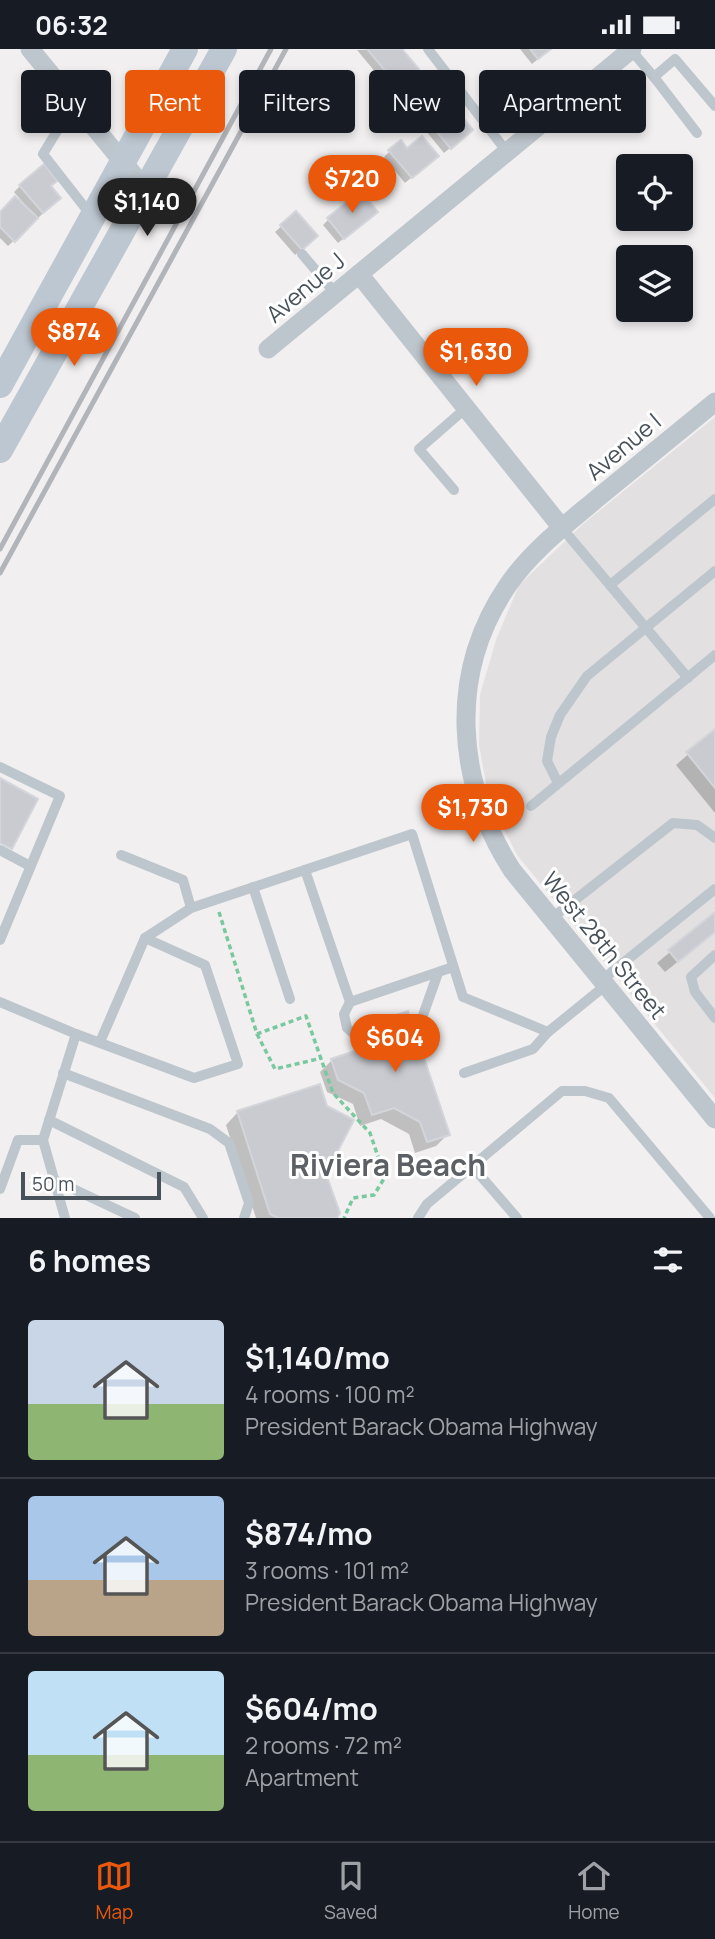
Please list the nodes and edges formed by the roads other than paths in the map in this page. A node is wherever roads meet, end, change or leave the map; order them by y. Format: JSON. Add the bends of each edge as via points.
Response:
{"nodes":[{"id":1,"x":30,"y":49,"type":"edge"},
{"id":2,"x":185,"y":49,"type":"edge"},
{"id":3,"x":224,"y":49,"type":"edge"},
{"id":4,"x":428,"y":49,"type":"edge"},
{"id":5,"x":631,"y":50,"type":"edge"},
{"id":6,"x":47,"y":70,"type":"edge"},
{"id":7,"x":654,"y":78,"type":"junction"},
{"id":8,"x":715,"y":106,"type":"edge"},
{"id":9,"x":56,"y":133,"type":"edge"},
{"id":10,"x":98,"y":133,"type":"edge"},
{"id":11,"x":697,"y":133,"type":"dead end"},
{"id":12,"x":507,"y":152,"type":"junction"},
{"id":13,"x":122,"y":163,"type":"junction"},
{"id":14,"x":146,"y":191,"type":"junction"},
{"id":15,"x":92,"y":217,"type":"junction"},
{"id":16,"x":302,"y":254,"type":"dead end"},
{"id":17,"x":359,"y":274,"type":"junction"},
{"id":18,"x":335,"y":293,"type":"junction"},
{"id":19,"x":268,"y":348,"type":"dead end"},
{"id":20,"x":0,"y":385,"type":"edge"},
{"id":21,"x":715,"y":402,"type":"edge"},
{"id":22,"x":467,"y":408,"type":"junction"},
{"id":23,"x":0,"y":450,"type":"edge"},
{"id":24,"x":454,"y":489,"type":"dead end"},
{"id":25,"x":715,"y":499,"type":"edge"},
{"id":26,"x":562,"y":528,"type":"junction"},
{"id":27,"x":715,"y":571,"type":"edge"},
{"id":28,"x":610,"y":585,"type":"junction"},
{"id":29,"x":646,"y":629,"type":"junction"},
{"id":30,"x":715,"y":655,"type":"edge"},
{"id":31,"x":688,"y":678,"type":"junction"},
{"id":32,"x":0,"y":767,"type":"edge"},
{"id":33,"x":558,"y":783,"type":"junction"},
{"id":34,"x":531,"y":806,"type":"dead end"},
{"id":35,"x":715,"y":838,"type":"edge"},
{"id":36,"x":0,"y":850,"type":"edge"},
{"id":37,"x":121,"y":855,"type":"dead end"},
{"id":38,"x":30,"y":866,"type":"junction"},
{"id":39,"x":305,"y":870,"type":"junction"},
{"id":40,"x":253,"y":887,"type":"junction"},
{"id":41,"x":715,"y":889,"type":"edge"},
{"id":42,"x":191,"y":908,"type":"junction"},
{"id":43,"x":552,"y":919,"type":"junction"},
{"id":44,"x":145,"y":938,"type":"junction"},
{"id":45,"x":0,"y":940,"type":"edge"},
{"id":46,"x":715,"y":955,"type":"edge"},
{"id":47,"x":453,"y":967,"type":"junction"},
{"id":48,"x":438,"y":973,"type":"junction"},
{"id":49,"x":604,"y":982,"type":"junction"},
{"id":50,"x":290,"y":999,"type":"dead end"},
{"id":51,"x":0,"y":1002,"type":"edge"},
{"id":52,"x":351,"y":1002,"type":"junction"},
{"id":53,"x":715,"y":1018,"type":"edge"},
{"id":54,"x":412,"y":1021,"type":"dead end"},
{"id":55,"x":548,"y":1032,"type":"junction"},
{"id":56,"x":76,"y":1034,"type":"junction"},
{"id":57,"x":370,"y":1035,"type":"dead end"},
{"id":58,"x":100,"y":1042,"type":"junction"},
{"id":59,"x":63,"y":1073,"type":"junction"},
{"id":60,"x":464,"y":1073,"type":"dead end"},
{"id":61,"x":715,"y":1119,"type":"edge"},
{"id":62,"x":49,"y":1120,"type":"junction"},
{"id":63,"x":43,"y":1140,"type":"junction"},
{"id":64,"x":472,"y":1166,"type":"junction"},
{"id":65,"x":52,"y":1179,"type":"junction"},
{"id":66,"x":0,"y":1189,"type":"edge"},
{"id":67,"x":65,"y":1218,"type":"edge"},
{"id":68,"x":135,"y":1218,"type":"edge"},
{"id":69,"x":203,"y":1218,"type":"edge"},
{"id":70,"x":244,"y":1218,"type":"edge"},
{"id":71,"x":418,"y":1218,"type":"edge"},
{"id":72,"x":517,"y":1218,"type":"edge"},
{"id":73,"x":710,"y":1218,"type":"edge"}],
"edges":[{"from":1,"to":6,"type":"street"},
{"from":2,"to":13,"type":"main road"},
{"from":3,"to":14,"type":"main road"},
{"from":4,"to":12,"type":"lane"},
{"from":5,"to":7,"type":"lane"},
{"from":5,"to":12,"type":"street","name":"Avenue J"},
{"from":7,"to":8,"type":"lane","via":[[675,59]]},
{"from":7,"to":11,"type":"lane"},
{"from":9,"to":15,"type":"lane","via":[[43,154]]},
{"from":10,"to":13,"type":"street"},
{"from":12,"to":17,"type":"street","name":"Avenue J"},
{"from":13,"to":14,"type":"street"},
{"from":13,"to":15,"type":"main road"},
{"from":14,"to":23,"type":"main road"},
{"from":15,"to":20,"type":"main road"},
{"from":16,"to":18,"type":"lane"},
{"from":17,"to":18,"type":"street","name":"Avenue J"},
{"from":17,"to":22,"type":"street"},
{"from":18,"to":19,"type":"street","name":"Avenue J"},
{"from":21,"to":26,"type":"street","name":"Avenue I"},
{"from":22,"to":24,"type":"lane","via":[[419,449]]},
{"from":22,"to":26,"type":"street"},
{"from":25,"to":28,"type":"lane"},
{"from":26,"to":28,"type":"lane"},
{"from":26,"to":43,"type":"street","name":"West 28th Street","via":[[508,585],[492,615],[475,659],[466,723],[468,764],[481,813],[512,870]]},
{"from":27,"to":29,"type":"lane"},
{"from":28,"to":29,"type":"lane"},
{"from":29,"to":31,"type":"lane"},
{"from":29,"to":33,"type":"lane","via":[[587,676],[560,715],[547,761]]},
{"from":30,"to":31,"type":"lane"},
{"from":31,"to":33,"type":"lane"},
{"from":32,"to":38,"type":"lane","via":[[60,796]]},
{"from":33,"to":34,"type":"lane"},
{"from":35,"to":43,"type":"lane","via":[[697,825],[673,823]]},
{"from":36,"to":38,"type":"lane"},
{"from":37,"to":42,"type":"lane","via":[[183,880]]},
{"from":38,"to":45,"type":"lane"},
{"from":39,"to":40,"type":"lane"},
{"from":39,"to":47,"type":"lane","via":[[412,834]]},
{"from":39,"to":52,"type":"lane"},
{"from":40,"to":42,"type":"lane"},
{"from":40,"to":50,"type":"lane"},
{"from":41,"to":49,"type":"lane"},
{"from":42,"to":44,"type":"lane"},
{"from":43,"to":49,"type":"street","name":"West 28th Street"},
{"from":44,"to":58,"type":"lane"},
{"from":44,"to":58,"type":"lane","via":[[205,965],[238,1064],[194,1078]]},
{"from":46,"to":53,"type":"lane","via":[[691,977],[695,992]]},
{"from":47,"to":48,"type":"lane"},
{"from":47,"to":55,"type":"lane","via":[[463,997]]},
{"from":48,"to":52,"type":"lane"},
{"from":48,"to":54,"type":"lane","via":[[422,1018]]},
{"from":49,"to":55,"type":"lane"},
{"from":49,"to":61,"type":"street","name":"West 28th Street"},
{"from":51,"to":56,"type":"lane"},
{"from":52,"to":57,"type":"lane","via":[[344,1014],[347,1028],[359,1038]]},
{"from":55,"to":60,"type":"lane","via":[[533,1049]]},
{"from":56,"to":58,"type":"lane"},
{"from":56,"to":59,"type":"lane"},
{"from":59,"to":62,"type":"lane"},
{"from":59,"to":70,"type":"lane","via":[[210,1129],[229,1143],[249,1203]]},
{"from":62,"to":63,"type":"lane"},
{"from":62,"to":69,"type":"lane","via":[[184,1187]]},
{"from":63,"to":65,"type":"lane"},
{"from":63,"to":66,"type":"lane","via":[[18,1140]]},
{"from":64,"to":71,"type":"lane","via":[[427,1204]]},
{"from":64,"to":72,"type":"lane"},
{"from":64,"to":73,"type":"lane","via":[[562,1091],[585,1091],[609,1098]]},
{"from":65,"to":67,"type":"lane"},
{"from":65,"to":68,"type":"lane"}]}
